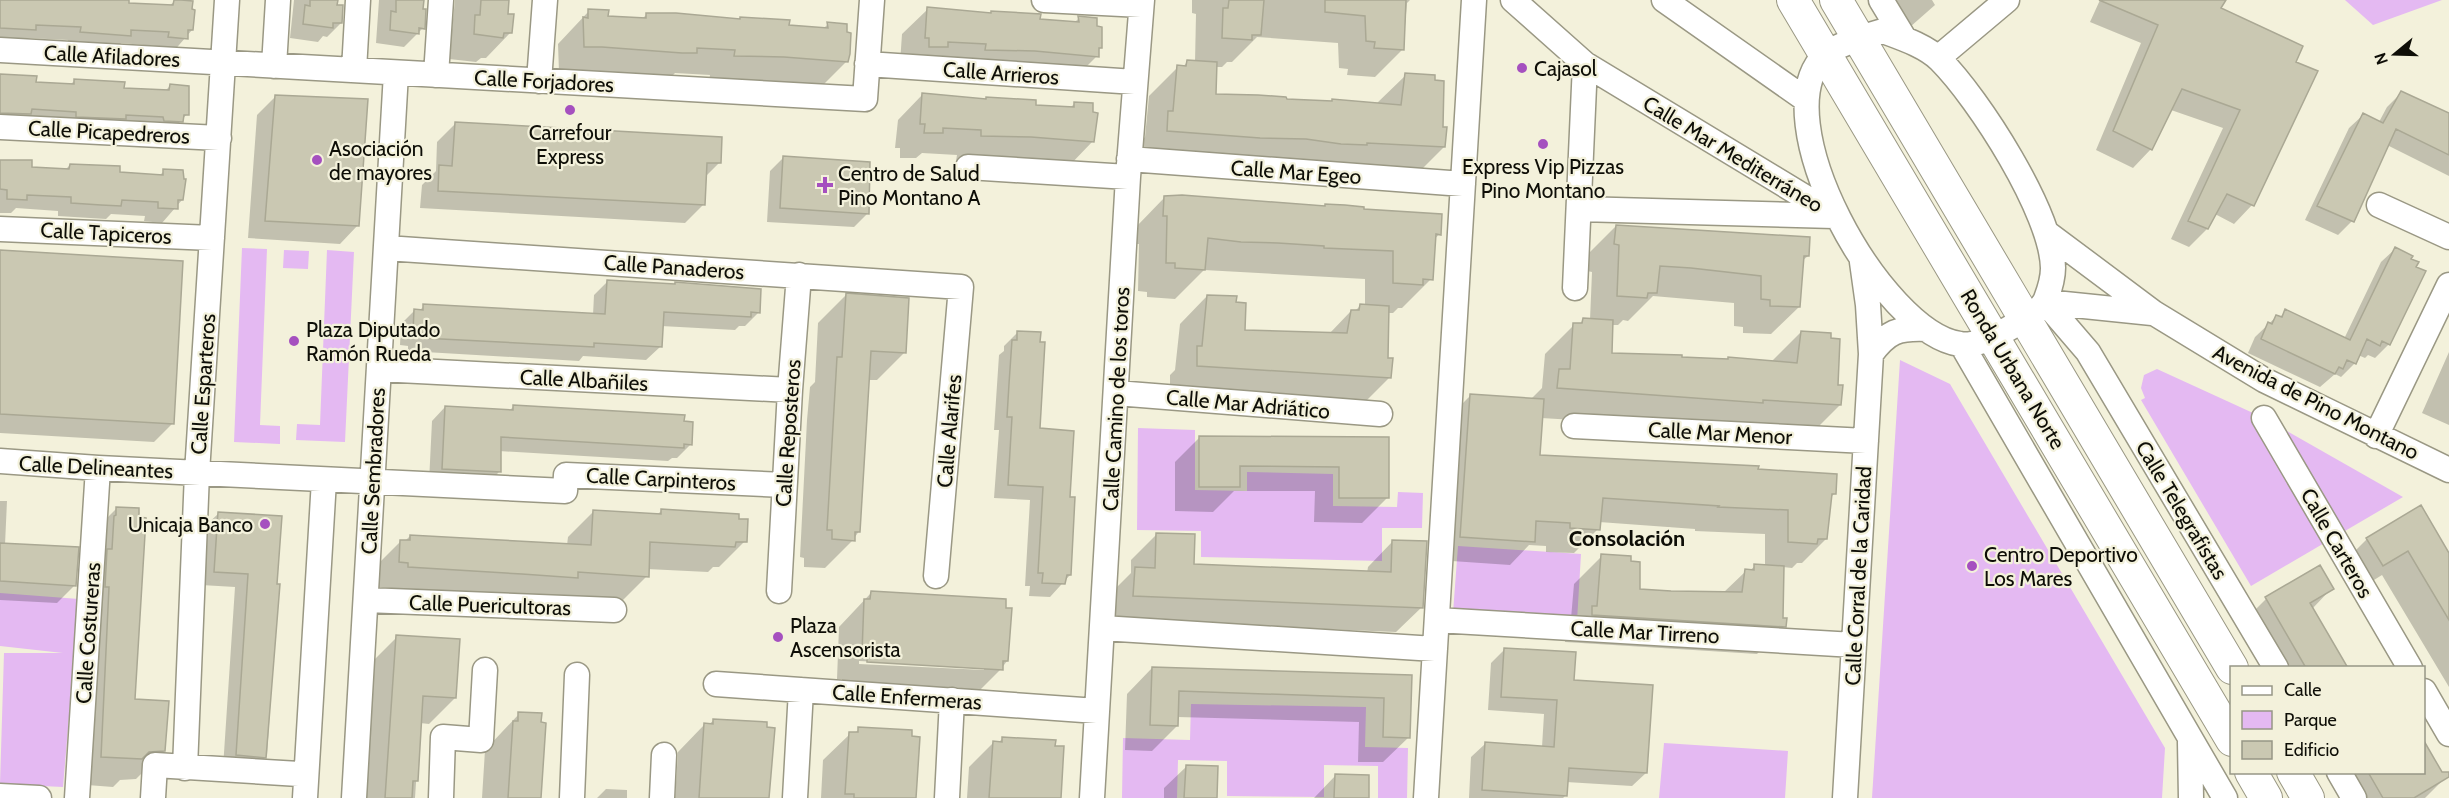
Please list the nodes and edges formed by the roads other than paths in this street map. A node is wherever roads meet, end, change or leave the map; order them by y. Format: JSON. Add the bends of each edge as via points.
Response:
{"nodes":[{"id":1,"x":227,"y":0,"type":"edge"},
{"id":2,"x":278,"y":0,"type":"edge"},
{"id":3,"x":358,"y":0,"type":"edge"},
{"id":4,"x":441,"y":0,"type":"edge"},
{"id":5,"x":545,"y":0,"type":"edge"},
{"id":6,"x":872,"y":0,"type":"edge"},
{"id":7,"x":1044,"y":0,"type":"edge"},
{"id":8,"x":1474,"y":0,"type":"edge"},
{"id":9,"x":1513,"y":0,"type":"edge"},
{"id":10,"x":1793,"y":0,"type":"edge"},
{"id":11,"x":1836,"y":0,"type":"edge"},
{"id":12,"x":1881,"y":0,"type":"edge"},
{"id":13,"x":2007,"y":0,"type":"edge"},
{"id":14,"x":1141,"y":3,"type":"edge"},
{"id":15,"x":1675,"y":3,"type":"edge"},
{"id":16,"x":1859,"y":38,"type":"junction"},
{"id":17,"x":1904,"y":38,"type":"junction"},
{"id":18,"x":0,"y":50,"type":"edge"},
{"id":19,"x":1825,"y":55,"type":"junction"},
{"id":20,"x":1938,"y":58,"type":"junction"},
{"id":21,"x":223,"y":63,"type":"junction"},
{"id":22,"x":867,"y":64,"type":"junction"},
{"id":23,"x":1585,"y":64,"type":"junction"},
{"id":24,"x":274,"y":66,"type":"junction"},
{"id":25,"x":354,"y":70,"type":"junction"},
{"id":26,"x":396,"y":73,"type":"junction"},
{"id":27,"x":436,"y":75,"type":"junction"},
{"id":28,"x":539,"y":81,"type":"junction"},
{"id":29,"x":1135,"y":82,"type":"junction"},
{"id":30,"x":1805,"y":99,"type":"junction"},
{"id":31,"x":0,"y":127,"type":"edge"},
{"id":32,"x":219,"y":138,"type":"junction"},
{"id":33,"x":968,"y":167,"type":"dead end"},
{"id":34,"x":1129,"y":168,"type":"junction"},
{"id":35,"x":1463,"y":184,"type":"junction"},
{"id":36,"x":2379,"y":205,"type":"dead end"},
{"id":37,"x":1579,"y":209,"type":"junction"},
{"id":38,"x":1836,"y":216,"type":"junction"},
{"id":39,"x":0,"y":229,"type":"edge"},
{"id":40,"x":2047,"y":233,"type":"junction"},
{"id":41,"x":2449,"y":237,"type":"edge"},
{"id":42,"x":212,"y":238,"type":"junction"},
{"id":43,"x":386,"y":248,"type":"junction"},
{"id":44,"x":1861,"y":257,"type":"junction"},
{"id":45,"x":800,"y":275,"type":"junction"},
{"id":46,"x":2449,"y":285,"type":"edge"},
{"id":47,"x":961,"y":287,"type":"joint"},
{"id":48,"x":1575,"y":288,"type":"dead end"},
{"id":49,"x":2094,"y":306,"type":"junction"},
{"id":50,"x":2035,"y":310,"type":"junction"},
{"id":51,"x":2154,"y":313,"type":"junction"},
{"id":52,"x":1926,"y":329,"type":"junction"},
{"id":53,"x":1994,"y":337,"type":"junction"},
{"id":54,"x":1962,"y":345,"type":"junction"},
{"id":55,"x":2088,"y":352,"type":"junction"},
{"id":56,"x":1871,"y":354,"type":"junction"},
{"id":57,"x":379,"y":369,"type":"junction"},
{"id":58,"x":790,"y":390,"type":"junction"},
{"id":59,"x":1116,"y":393,"type":"junction"},
{"id":60,"x":1380,"y":414,"type":"dead end"},
{"id":61,"x":2264,"y":418,"type":"dead end"},
{"id":62,"x":1574,"y":426,"type":"dead end"},
{"id":63,"x":2376,"y":436,"type":"junction"},
{"id":64,"x":1866,"y":441,"type":"junction"},
{"id":65,"x":0,"y":461,"type":"edge"},
{"id":66,"x":98,"y":468,"type":"junction"},
{"id":67,"x":2449,"y":470,"type":"edge"},
{"id":68,"x":197,"y":473,"type":"junction"},
{"id":69,"x":324,"y":480,"type":"junction"},
{"id":70,"x":373,"y":482,"type":"junction"},
{"id":71,"x":784,"y":485,"type":"junction"},
{"id":72,"x":936,"y":576,"type":"dead end"},
{"id":73,"x":778,"y":591,"type":"dead end"},
{"id":74,"x":366,"y":600,"type":"junction"},
{"id":75,"x":614,"y":610,"type":"dead end"},
{"id":76,"x":1437,"y":620,"type":"junction"},
{"id":77,"x":1102,"y":628,"type":"junction"},
{"id":78,"x":1854,"y":645,"type":"junction"},
{"id":79,"x":1435,"y":649,"type":"junction"},
{"id":80,"x":2231,"y":666,"type":"edge"},
{"id":81,"x":2275,"y":666,"type":"edge"},
{"id":82,"x":2409,"y":666,"type":"edge"},
{"id":83,"x":485,"y":670,"type":"dead end"},
{"id":84,"x":577,"y":675,"type":"dead end"},
{"id":85,"x":716,"y":684,"type":"dead end"},
{"id":86,"x":801,"y":690,"type":"junction"},
{"id":87,"x":2425,"y":693,"type":"edge"},
{"id":88,"x":952,"y":700,"type":"junction"},
{"id":89,"x":1097,"y":711,"type":"junction"},
{"id":90,"x":2449,"y":734,"type":"edge"},
{"id":91,"x":2230,"y":737,"type":"edge"},
{"id":92,"x":2190,"y":739,"type":"junction"},
{"id":93,"x":664,"y":755,"type":"dead end"},
{"id":94,"x":185,"y":768,"type":"junction"},
{"id":95,"x":298,"y":774,"type":"dead end"},
{"id":96,"x":2252,"y":774,"type":"edge"},
{"id":97,"x":2294,"y":774,"type":"edge"},
{"id":98,"x":2340,"y":774,"type":"edge"},
{"id":99,"x":0,"y":796,"type":"edge"},
{"id":100,"x":39,"y":798,"type":"edge"},
{"id":101,"x":77,"y":798,"type":"edge"},
{"id":102,"x":153,"y":798,"type":"edge"},
{"id":103,"x":305,"y":798,"type":"edge"},
{"id":104,"x":354,"y":798,"type":"edge"},
{"id":105,"x":441,"y":798,"type":"edge"},
{"id":106,"x":572,"y":798,"type":"edge"},
{"id":107,"x":662,"y":798,"type":"edge"},
{"id":108,"x":795,"y":798,"type":"edge"},
{"id":109,"x":947,"y":798,"type":"edge"},
{"id":110,"x":1092,"y":798,"type":"edge"},
{"id":111,"x":1426,"y":798,"type":"edge"},
{"id":112,"x":1845,"y":798,"type":"edge"},
{"id":113,"x":2191,"y":798,"type":"edge"},
{"id":114,"x":2225,"y":798,"type":"edge"},
{"id":115,"x":2266,"y":798,"type":"edge"},
{"id":116,"x":2308,"y":798,"type":"edge"},
{"id":117,"x":2354,"y":798,"type":"edge"}],
"edges":[{"from":1,"to":21,"type":"street","name":"Calle Esparteros"},
{"from":2,"to":24,"type":"street"},
{"from":3,"to":25,"type":"street"},
{"from":4,"to":27,"type":"street"},
{"from":5,"to":28,"type":"street"},
{"from":6,"to":22,"type":"street"},
{"from":7,"to":14,"type":"street"},
{"from":8,"to":35,"type":"street"},
{"from":9,"to":23,"type":"street","name":"Calle Mar Mediterráneo"},
{"from":10,"to":19,"type":"main road","name":"Ronda Urbana Norte"},
{"from":11,"to":16,"type":"main road","name":"Ronda Urbana Norte"},
{"from":12,"to":17,"type":"street"},
{"from":13,"to":20,"type":"street"},
{"from":14,"to":29,"type":"street","name":"Calle Camino de los toros"},
{"from":15,"to":30,"type":"street"},
{"from":16,"to":17,"type":"street","via":[[1884,31]]},
{"from":16,"to":19,"type":"street"},
{"from":16,"to":50,"type":"main road","name":"Ronda Urbana Norte"},
{"from":17,"to":20,"type":"street"},
{"from":18,"to":21,"type":"street","name":"Calle Afiladores"},
{"from":19,"to":30,"type":"street","via":[[1811,76]]},
{"from":19,"to":53,"type":"main road","name":"Ronda Urbana Norte"},
{"from":20,"to":40,"type":"street","via":[[1977,104],[2016,167]]},
{"from":21,"to":24,"type":"street","name":"Calle Forjadores"},
{"from":21,"to":32,"type":"street","name":"Calle Esparteros"},
{"from":22,"to":28,"type":"street","name":"Calle Forjadores","via":[[865,99]]},
{"from":22,"to":29,"type":"street","name":"Calle Arrieros"},
{"from":23,"to":37,"type":"street"},
{"from":23,"to":38,"type":"street","name":"Calle Mar Mediterráneo"},
{"from":24,"to":25,"type":"street","name":"Calle Forjadores"},
{"from":25,"to":26,"type":"street","name":"Calle Forjadores"},
{"from":26,"to":27,"type":"street","name":"Calle Forjadores"},
{"from":26,"to":43,"type":"street","name":"Calle Sembradores"},
{"from":27,"to":28,"type":"street","name":"Calle Forjadores"},
{"from":29,"to":34,"type":"street","name":"Calle Camino de los toros"},
{"from":30,"to":38,"type":"street","via":[[1813,156]]},
{"from":31,"to":32,"type":"street","name":"Calle Picapedreros"},
{"from":32,"to":42,"type":"street","name":"Calle Esparteros"},
{"from":33,"to":34,"type":"street","name":"Calle Mar Egeo"},
{"from":34,"to":35,"type":"street","name":"Calle Mar Egeo"},
{"from":34,"to":59,"type":"street","name":"Calle Camino de los toros"},
{"from":35,"to":76,"type":"street"},
{"from":36,"to":41,"type":"street"},
{"from":37,"to":38,"type":"street","name":"Calle Mar Mediterráneo"},
{"from":37,"to":48,"type":"street"},
{"from":38,"to":44,"type":"street"},
{"from":39,"to":42,"type":"street","name":"Calle Tapiceros"},
{"from":40,"to":50,"type":"street","via":[[2053,269]]},
{"from":40,"to":51,"type":"street","name":"Avenida de Pino Montano"},
{"from":42,"to":68,"type":"street","name":"Calle Esparteros"},
{"from":43,"to":45,"type":"street","name":"Calle Panaderos"},
{"from":43,"to":57,"type":"street","name":"Calle Sembradores"},
{"from":44,"to":52,"type":"street","via":[[1890,297]]},
{"from":44,"to":56,"type":"street","name":"Calle Corral de la Caridad"},
{"from":45,"to":47,"type":"street","name":"Calle Panaderos"},
{"from":45,"to":58,"type":"street","name":"Calle Reposteros"},
{"from":46,"to":63,"type":"street"},
{"from":47,"to":72,"type":"street","name":"Calle Alarifes"},
{"from":49,"to":50,"type":"street"},
{"from":49,"to":51,"type":"street"},
{"from":49,"to":55,"type":"street","via":[[2082,326]]},
{"from":50,"to":53,"type":"street"},
{"from":50,"to":55,"type":"street"},
{"from":50,"to":80,"type":"main road","name":"Ronda Urbana Norte"},
{"from":51,"to":63,"type":"street","name":"Avenida de Pino Montano","via":[[2264,380]]},
{"from":52,"to":54,"type":"street"},
{"from":52,"to":56,"type":"street","via":[[1898,330],[1883,338]]},
{"from":53,"to":54,"type":"street"},
{"from":53,"to":91,"type":"main road","name":"Ronda Urbana Norte"},
{"from":54,"to":92,"type":"street"},
{"from":55,"to":81,"type":"street","name":"Calle Telegrafistas"},
{"from":56,"to":64,"type":"street","name":"Calle Corral de la Caridad"},
{"from":57,"to":58,"type":"street","name":"Calle Albañiles"},
{"from":57,"to":70,"type":"street","name":"Calle Sembradores"},
{"from":58,"to":71,"type":"street","name":"Calle Reposteros"},
{"from":59,"to":60,"type":"street","name":"Calle Mar Adriático"},
{"from":59,"to":77,"type":"street","name":"Calle Camino de los toros"},
{"from":61,"to":82,"type":"street","name":"Calle Carteros"},
{"from":62,"to":64,"type":"street","name":"Calle Mar Menor"},
{"from":63,"to":67,"type":"street","name":"Avenida de Pino Montano"},
{"from":64,"to":78,"type":"street","name":"Calle Corral de la Caridad"},
{"from":65,"to":66,"type":"street","name":"Calle Delineantes"},
{"from":66,"to":68,"type":"street","name":"Calle Delineantes"},
{"from":66,"to":101,"type":"street","name":"Calle Costureras"},
{"from":68,"to":69,"type":"street","name":"Calle Delineantes"},
{"from":68,"to":94,"type":"street","name":"Calle Esparteros"},
{"from":69,"to":70,"type":"street","name":"Calle Delineantes"},
{"from":69,"to":103,"type":"street"},
{"from":70,"to":71,"type":"street","name":"Calle Carpinteros","via":[[565,491],[566,475]]},
{"from":70,"to":74,"type":"street","name":"Calle Sembradores"},
{"from":71,"to":73,"type":"street","name":"Calle Reposteros"},
{"from":74,"to":75,"type":"street","name":"Calle Puericultoras"},
{"from":74,"to":104,"type":"street","name":"Calle Sembradores"},
{"from":76,"to":78,"type":"street","name":"Calle Mar Tirreno"},
{"from":76,"to":79,"type":"street"},
{"from":77,"to":79,"type":"street"},
{"from":77,"to":89,"type":"street","name":"Calle Camino de los toros"},
{"from":78,"to":112,"type":"street","name":"Calle Corral de la Caridad"},
{"from":79,"to":111,"type":"street"},
{"from":83,"to":105,"type":"street","via":[[481,740],[443,737]]},
{"from":84,"to":106,"type":"street"},
{"from":85,"to":86,"type":"street","name":"Calle Enfermeras"},
{"from":86,"to":88,"type":"street","name":"Calle Enfermeras"},
{"from":86,"to":108,"type":"street"},
{"from":87,"to":90,"type":"street"},
{"from":88,"to":89,"type":"street","name":"Calle Enfermeras"},
{"from":88,"to":109,"type":"street"},
{"from":89,"to":110,"type":"street","name":"Calle Camino de los toros"},
{"from":92,"to":113,"type":"street"},
{"from":92,"to":114,"type":"street"},
{"from":93,"to":107,"type":"street"},
{"from":94,"to":95,"type":"street"},
{"from":94,"to":102,"type":"street","via":[[155,765]]},
{"from":96,"to":115,"type":"main road"},
{"from":97,"to":116,"type":"main road"},
{"from":98,"to":117,"type":"street"},
{"from":99,"to":100,"type":"street"}]}
